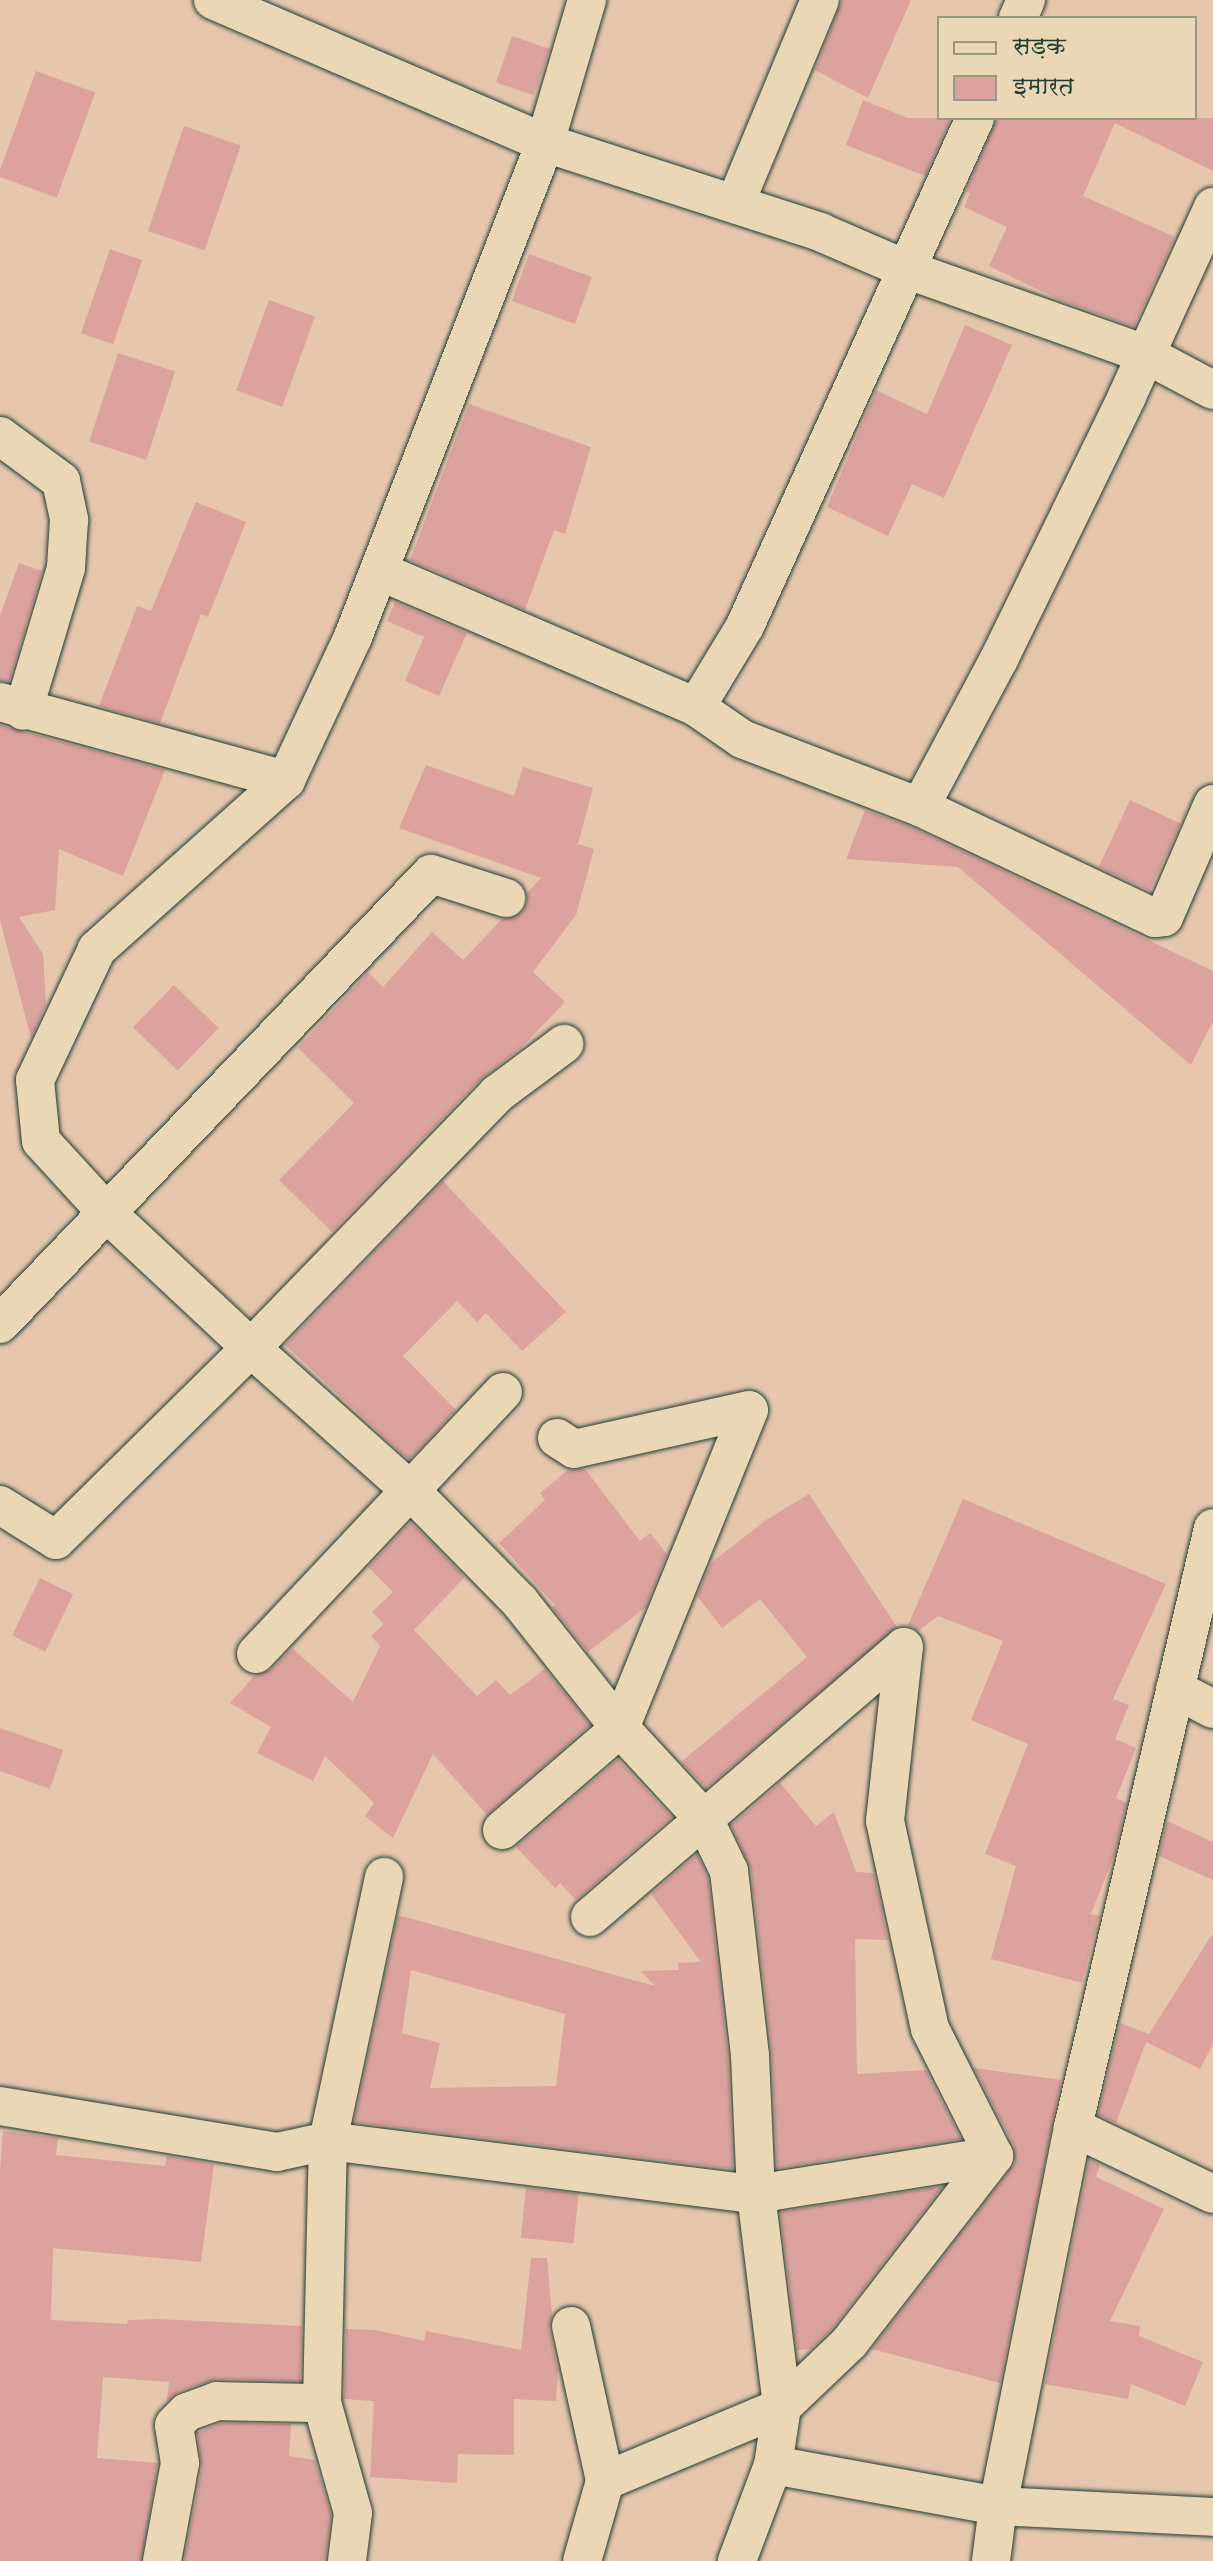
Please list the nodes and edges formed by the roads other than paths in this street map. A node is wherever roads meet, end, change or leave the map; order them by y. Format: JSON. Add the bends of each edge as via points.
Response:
{"nodes":[{"id":1,"x":213,"y":0,"type":"edge"},
{"id":2,"x":587,"y":0,"type":"edge"},
{"id":3,"x":820,"y":0,"type":"edge"},
{"id":4,"x":974,"y":120,"type":"edge"},
{"id":5,"x":545,"y":143,"type":"junction"},
{"id":6,"x":735,"y":204,"type":"junction"},
{"id":7,"x":1213,"y":207,"type":"edge"},
{"id":8,"x":908,"y":270,"type":"junction"},
{"id":9,"x":1145,"y":354,"type":"junction"},
{"id":10,"x":1213,"y":390,"type":"edge"},
{"id":11,"x":0,"y":436,"type":"edge"},
{"id":12,"x":379,"y":571,"type":"junction"},
{"id":13,"x":12,"y":706,"type":"edge"},
{"id":14,"x":696,"y":707,"type":"junction"},
{"id":15,"x":286,"y":780,"type":"junction"},
{"id":16,"x":1213,"y":804,"type":"edge"},
{"id":17,"x":920,"y":807,"type":"junction"},
{"id":18,"x":506,"y":898,"type":"dead end"},
{"id":19,"x":564,"y":1044,"type":"dead end"},
{"id":20,"x":108,"y":1214,"type":"junction"},
{"id":21,"x":0,"y":1324,"type":"edge"},
{"id":22,"x":251,"y":1348,"type":"junction"},
{"id":23,"x":503,"y":1392,"type":"dead end"},
{"id":24,"x":557,"y":1438,"type":"dead end"},
{"id":25,"x":410,"y":1490,"type":"junction"},
{"id":26,"x":0,"y":1505,"type":"edge"},
{"id":27,"x":1213,"y":1528,"type":"edge"},
{"id":28,"x":256,"y":1654,"type":"dead end"},
{"id":29,"x":1175,"y":1689,"type":"junction"},
{"id":30,"x":1213,"y":1709,"type":"edge"},
{"id":31,"x":620,"y":1728,"type":"junction"},
{"id":32,"x":704,"y":1819,"type":"junction"},
{"id":33,"x":502,"y":1830,"type":"dead end"},
{"id":34,"x":384,"y":1877,"type":"dead end"},
{"id":35,"x":590,"y":1917,"type":"dead end"},
{"id":36,"x":0,"y":2106,"type":"edge"},
{"id":37,"x":1073,"y":2127,"type":"junction"},
{"id":38,"x":328,"y":2141,"type":"junction"},
{"id":39,"x":994,"y":2156,"type":"junction"},
{"id":40,"x":756,"y":2194,"type":"junction"},
{"id":41,"x":1213,"y":2194,"type":"edge"},
{"id":42,"x":571,"y":2326,"type":"dead end"},
{"id":43,"x":322,"y":2403,"type":"junction"},
{"id":44,"x":782,"y":2407,"type":"junction"},
{"id":45,"x":773,"y":2465,"type":"junction"},
{"id":46,"x":605,"y":2481,"type":"junction"},
{"id":47,"x":998,"y":2506,"type":"junction"},
{"id":48,"x":1213,"y":2517,"type":"edge"},
{"id":49,"x":162,"y":2561,"type":"edge"},
{"id":50,"x":347,"y":2561,"type":"edge"},
{"id":51,"x":582,"y":2561,"type":"edge"},
{"id":52,"x":737,"y":2561,"type":"edge"},
{"id":53,"x":991,"y":2561,"type":"edge"}],
"edges":[{"from":1,"to":5,"type":"street"},
{"from":2,"to":5,"type":"street"},
{"from":3,"to":6,"type":"street"},
{"from":4,"to":8,"type":"street"},
{"from":5,"to":6,"type":"street"},
{"from":5,"to":12,"type":"street"},
{"from":6,"to":8,"type":"street","via":[[820,232]]},
{"from":7,"to":9,"type":"street"},
{"from":8,"to":9,"type":"street"},
{"from":8,"to":14,"type":"street","via":[[745,626]]},
{"from":9,"to":10,"type":"street"},
{"from":9,"to":17,"type":"street","via":[[999,659]]},
{"from":11,"to":13,"type":"street","via":[[61,481],[69,520],[66,568]]},
{"from":12,"to":14,"type":"street"},
{"from":12,"to":15,"type":"street"},
{"from":13,"to":15,"type":"street"},
{"from":14,"to":17,"type":"street","via":[[742,739]]},
{"from":15,"to":20,"type":"street","via":[[97,949],[35,1080],[41,1141]]},
{"from":16,"to":17,"type":"street","via":[[1164,917],[1155,918]]},
{"from":18,"to":20,"type":"street","via":[[431,874]]},
{"from":19,"to":22,"type":"street","via":[[497,1094]]},
{"from":20,"to":21,"type":"street"},
{"from":20,"to":22,"type":"street"},
{"from":22,"to":25,"type":"street"},
{"from":22,"to":26,"type":"street","via":[[56,1540]]},
{"from":23,"to":25,"type":"street"},
{"from":24,"to":31,"type":"street","via":[[574,1449],[749,1410]]},
{"from":25,"to":28,"type":"street"},
{"from":25,"to":31,"type":"street","via":[[520,1602]]},
{"from":27,"to":29,"type":"street"},
{"from":29,"to":30,"type":"street"},
{"from":29,"to":37,"type":"street"},
{"from":31,"to":32,"type":"street"},
{"from":31,"to":33,"type":"street"},
{"from":32,"to":35,"type":"street"},
{"from":32,"to":39,"type":"street","via":[[904,1647],[885,1821],[930,2029]]},
{"from":32,"to":40,"type":"street","via":[[729,1871],[750,2056]]},
{"from":34,"to":38,"type":"street"},
{"from":36,"to":38,"type":"street","via":[[277,2152]]},
{"from":37,"to":41,"type":"street"},
{"from":37,"to":47,"type":"street"},
{"from":38,"to":40,"type":"street"},
{"from":38,"to":43,"type":"street"},
{"from":39,"to":40,"type":"street"},
{"from":39,"to":44,"type":"street","via":[[849,2343]]},
{"from":40,"to":44,"type":"street"},
{"from":42,"to":46,"type":"street"},
{"from":43,"to":49,"type":"street","via":[[217,2401],[187,2412],[174,2425],[180,2463]]},
{"from":43,"to":50,"type":"street","via":[[353,2513]]},
{"from":44,"to":45,"type":"street"},
{"from":44,"to":46,"type":"street"},
{"from":45,"to":47,"type":"street"},
{"from":45,"to":52,"type":"street"},
{"from":46,"to":51,"type":"street"},
{"from":47,"to":48,"type":"street"},
{"from":47,"to":53,"type":"street"}]}
